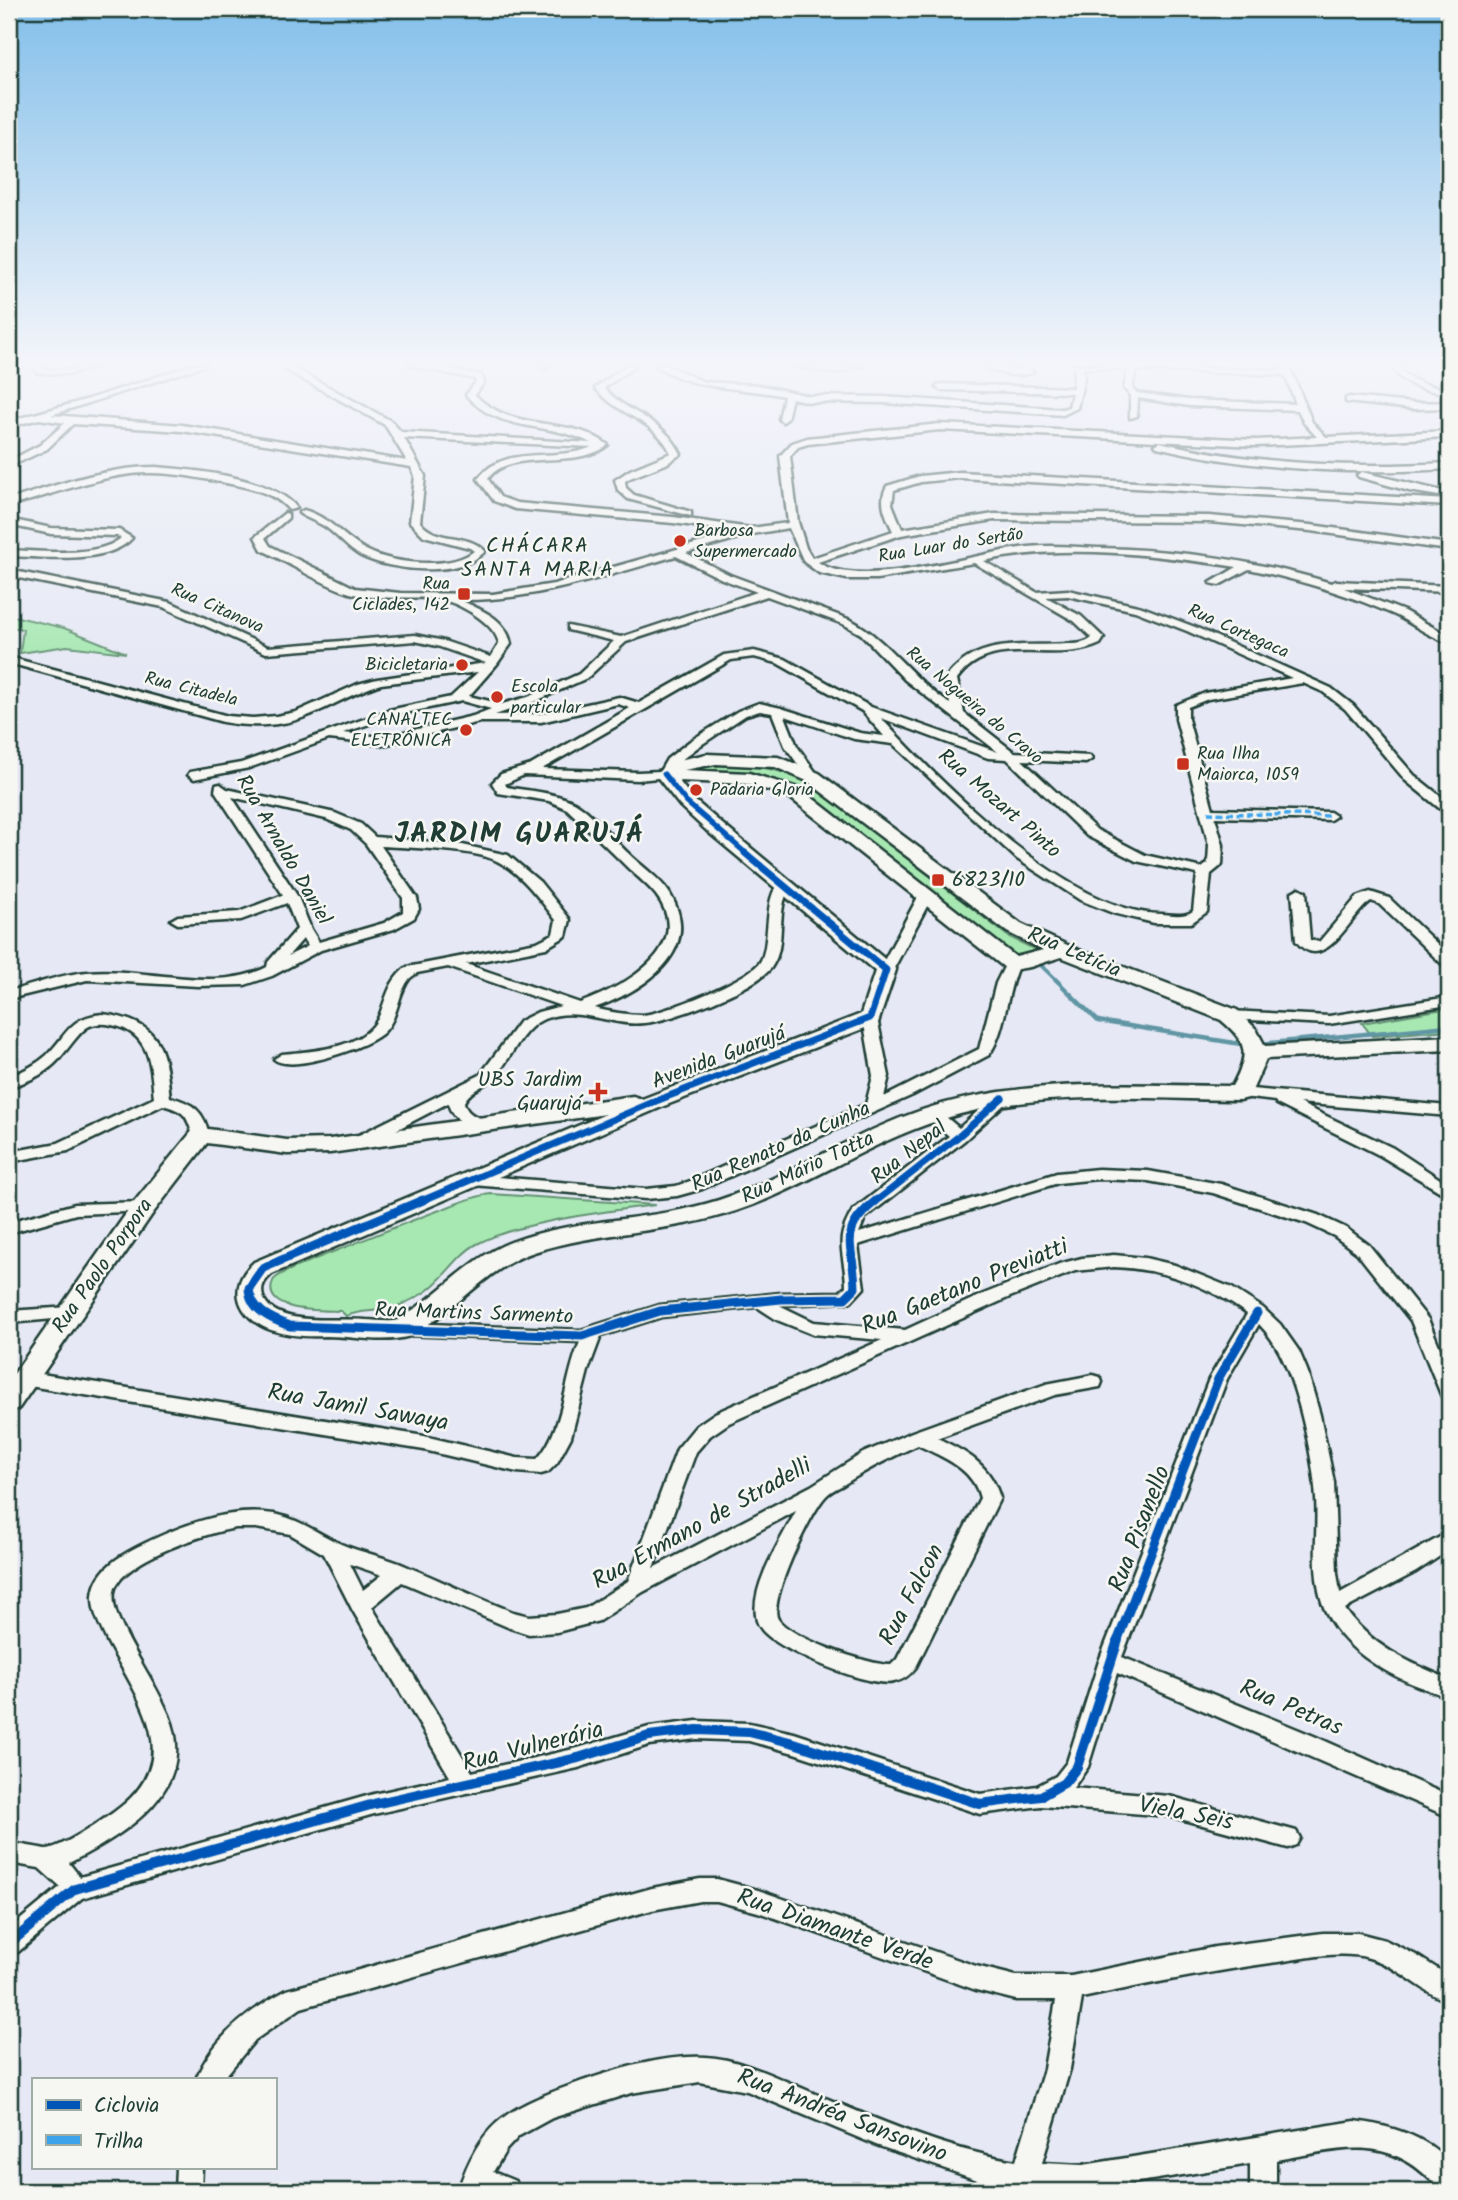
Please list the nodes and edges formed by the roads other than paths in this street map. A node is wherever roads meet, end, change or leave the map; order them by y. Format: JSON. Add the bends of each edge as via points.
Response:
{"nodes":[{"id":1,"x":415,"y":468,"type":"edge"},
{"id":2,"x":493,"y":468,"type":"edge"},
{"id":3,"x":648,"y":468,"type":"edge"},
{"id":4,"x":786,"y":468,"type":"edge"},
{"id":5,"x":1337,"y":468,"type":"edge"},
{"id":6,"x":1343,"y":468,"type":"junction"},
{"id":7,"x":1415,"y":468,"type":"edge"},
{"id":8,"x":1449,"y":494,"type":"edge"},
{"id":9,"x":9,"y":503,"type":"edge"},
{"id":10,"x":1449,"y":503,"type":"edge"},
{"id":11,"x":288,"y":512,"type":"junction"},
{"id":12,"x":9,"y":522,"type":"edge"},
{"id":13,"x":792,"y":525,"type":"junction"},
{"id":14,"x":734,"y":527,"type":"junction"},
{"id":15,"x":751,"y":531,"type":"junction"},
{"id":16,"x":899,"y":532,"type":"junction"},
{"id":17,"x":1449,"y":547,"type":"edge"},
{"id":18,"x":9,"y":553,"type":"edge"},
{"id":19,"x":679,"y":553,"type":"junction"},
{"id":20,"x":973,"y":558,"type":"junction"},
{"id":21,"x":808,"y":562,"type":"junction"},
{"id":22,"x":1248,"y":565,"type":"junction"},
{"id":23,"x":9,"y":573,"type":"edge"},
{"id":24,"x":1215,"y":583,"type":"dead end"},
{"id":25,"x":1323,"y":583,"type":"junction"},
{"id":26,"x":1449,"y":589,"type":"edge"},
{"id":27,"x":765,"y":593,"type":"junction"},
{"id":28,"x":1034,"y":595,"type":"junction"},
{"id":29,"x":448,"y":597,"type":"junction"},
{"id":30,"x":572,"y":628,"type":"dead end"},
{"id":31,"x":622,"y":640,"type":"junction"},
{"id":32,"x":1449,"y":640,"type":"edge"},
{"id":33,"x":9,"y":660,"type":"edge"},
{"id":34,"x":490,"y":665,"type":"junction"},
{"id":35,"x":1304,"y":680,"type":"junction"},
{"id":36,"x":461,"y":697,"type":"junction"},
{"id":37,"x":517,"y":704,"type":"junction"},
{"id":38,"x":638,"y":707,"type":"junction"},
{"id":39,"x":502,"y":708,"type":"junction"},
{"id":40,"x":867,"y":709,"type":"junction"},
{"id":41,"x":777,"y":710,"type":"junction"},
{"id":42,"x":958,"y":715,"type":"junction"},
{"id":43,"x":477,"y":719,"type":"junction"},
{"id":44,"x":526,"y":719,"type":"junction"},
{"id":45,"x":328,"y":735,"type":"junction"},
{"id":46,"x":894,"y":741,"type":"junction"},
{"id":47,"x":796,"y":755,"type":"junction"},
{"id":48,"x":685,"y":757,"type":"junction"},
{"id":49,"x":1012,"y":757,"type":"junction"},
{"id":50,"x":1086,"y":759,"type":"dead end"},
{"id":51,"x":778,"y":762,"type":"junction"},
{"id":52,"x":527,"y":772,"type":"junction"},
{"id":53,"x":215,"y":773,"type":"junction"},
{"id":54,"x":664,"y":774,"type":"junction"},
{"id":55,"x":194,"y":775,"type":"dead end"},
{"id":56,"x":813,"y":777,"type":"junction"},
{"id":57,"x":221,"y":791,"type":"junction"},
{"id":58,"x":1449,"y":809,"type":"edge"},
{"id":59,"x":1208,"y":813,"type":"junction"},
{"id":60,"x":1330,"y":817,"type":"dead end"},
{"id":61,"x":371,"y":841,"type":"junction"},
{"id":62,"x":1204,"y":872,"type":"junction"},
{"id":63,"x":783,"y":886,"type":"junction"},
{"id":64,"x":1299,"y":892,"type":"dead end"},
{"id":65,"x":926,"y":895,"type":"junction"},
{"id":66,"x":291,"y":897,"type":"junction"},
{"id":67,"x":178,"y":920,"type":"dead end"},
{"id":68,"x":304,"y":929,"type":"junction"},
{"id":69,"x":316,"y":947,"type":"junction"},
{"id":70,"x":1059,"y":951,"type":"junction"},
{"id":71,"x":1449,"y":963,"type":"edge"},
{"id":72,"x":451,"y":964,"type":"junction"},
{"id":73,"x":1012,"y":964,"type":"junction"},
{"id":74,"x":886,"y":970,"type":"junction"},
{"id":75,"x":267,"y":973,"type":"junction"},
{"id":76,"x":9,"y":995,"type":"edge"},
{"id":77,"x":1449,"y":1001,"type":"edge"},
{"id":78,"x":581,"y":1007,"type":"junction"},
{"id":79,"x":1229,"y":1015,"type":"junction"},
{"id":80,"x":870,"y":1018,"type":"junction"},
{"id":81,"x":1449,"y":1043,"type":"edge"},
{"id":82,"x":1258,"y":1053,"type":"junction"},
{"id":83,"x":282,"y":1059,"type":"dead end"},
{"id":84,"x":881,"y":1076,"type":"junction"},
{"id":85,"x":9,"y":1082,"type":"edge"},
{"id":86,"x":463,"y":1091,"type":"junction"},
{"id":87,"x":907,"y":1092,"type":"junction"},
{"id":88,"x":1240,"y":1093,"type":"junction"},
{"id":89,"x":1273,"y":1096,"type":"junction"},
{"id":90,"x":1002,"y":1098,"type":"junction"},
{"id":91,"x":162,"y":1100,"type":"junction"},
{"id":92,"x":873,"y":1107,"type":"junction"},
{"id":93,"x":1449,"y":1111,"type":"edge"},
{"id":94,"x":933,"y":1114,"type":"junction"},
{"id":95,"x":603,"y":1115,"type":"junction"},
{"id":96,"x":485,"y":1124,"type":"junction"},
{"id":97,"x":201,"y":1135,"type":"junction"},
{"id":98,"x":959,"y":1136,"type":"junction"},
{"id":99,"x":363,"y":1140,"type":"junction"},
{"id":100,"x":9,"y":1157,"type":"edge"},
{"id":101,"x":473,"y":1180,"type":"junction"},
{"id":102,"x":1449,"y":1192,"type":"edge"},
{"id":103,"x":144,"y":1207,"type":"junction"},
{"id":104,"x":9,"y":1228,"type":"edge"},
{"id":105,"x":848,"y":1242,"type":"junction"},
{"id":106,"x":263,"y":1268,"type":"joint"},
{"id":107,"x":760,"y":1301,"type":"junction"},
{"id":108,"x":1257,"y":1313,"type":"junction"},
{"id":109,"x":70,"y":1314,"type":"junction"},
{"id":110,"x":9,"y":1317,"type":"edge"},
{"id":111,"x":403,"y":1329,"type":"junction"},
{"id":112,"x":593,"y":1334,"type":"junction"},
{"id":113,"x":907,"y":1336,"type":"junction"},
{"id":114,"x":23,"y":1378,"type":"junction"},
{"id":115,"x":1093,"y":1382,"type":"dead end"},
{"id":116,"x":1449,"y":1392,"type":"edge"},
{"id":117,"x":9,"y":1401,"type":"edge"},
{"id":118,"x":919,"y":1437,"type":"junction"},
{"id":119,"x":818,"y":1491,"type":"junction"},
{"id":120,"x":1449,"y":1540,"type":"edge"},
{"id":121,"x":332,"y":1549,"type":"junction"},
{"id":122,"x":400,"y":1572,"type":"junction"},
{"id":123,"x":636,"y":1586,"type":"junction"},
{"id":124,"x":360,"y":1605,"type":"junction"},
{"id":125,"x":1333,"y":1606,"type":"junction"},
{"id":126,"x":1110,"y":1661,"type":"junction"},
{"id":127,"x":1449,"y":1688,"type":"edge"},
{"id":128,"x":1077,"y":1767,"type":"joint"},
{"id":129,"x":466,"y":1783,"type":"junction"},
{"id":130,"x":1041,"y":1796,"type":"junction"},
{"id":131,"x":1449,"y":1807,"type":"edge"},
{"id":132,"x":1287,"y":1838,"type":"dead end"},
{"id":133,"x":9,"y":1853,"type":"edge"},
{"id":134,"x":51,"y":1860,"type":"junction"},
{"id":135,"x":75,"y":1889,"type":"junction"},
{"id":136,"x":9,"y":1944,"type":"edge"},
{"id":137,"x":1071,"y":1988,"type":"junction"},
{"id":138,"x":1449,"y":1990,"type":"edge"},
{"id":139,"x":210,"y":2078,"type":"edge"},
{"id":140,"x":1263,"y":2148,"type":"junction"},
{"id":141,"x":189,"y":2168,"type":"edge"},
{"id":142,"x":1025,"y":2176,"type":"junction"},
{"id":143,"x":1449,"y":2181,"type":"edge"},
{"id":144,"x":474,"y":2184,"type":"edge"},
{"id":145,"x":188,"y":2191,"type":"edge"},
{"id":146,"x":505,"y":2191,"type":"edge"},
{"id":147,"x":1263,"y":2191,"type":"edge"}],
"edges":[{"from":1,"to":11,"type":"street","via":[[420,476],[418,527],[477,547],[481,551],[476,557],[453,565],[379,559],[360,552],[331,526],[304,513]]},
{"from":2,"to":14,"type":"street","via":[[483,479],[497,499],[515,506]]},
{"from":3,"to":14,"type":"street","via":[[622,478],[622,491]]},
{"from":4,"to":13,"type":"street"},
{"from":5,"to":6,"type":"street"},
{"from":6,"to":7,"type":"street"},
{"from":6,"to":8,"type":"street","via":[[1409,488]]},
{"from":9,"to":11,"type":"street","via":[[146,470],[257,487],[286,499]]},
{"from":10,"to":16,"type":"street","via":[[960,474],[890,488],[889,509]]},
{"from":11,"to":29,"type":"street","via":[[264,530],[260,537],[266,548],[335,584],[364,593]]},
{"from":12,"to":18,"type":"street","via":[[51,531],[119,533],[127,538],[124,544],[106,550]]},
{"from":13,"to":15,"type":"street"},
{"from":13,"to":21,"type":"street"},
{"from":14,"to":15,"type":"street"},
{"from":15,"to":19,"type":"street"},
{"from":16,"to":17,"type":"street","via":[[994,517],[1174,517]]},
{"from":16,"to":21,"type":"street"},
{"from":19,"to":27,"type":"street","name":"Rua Nogueira do Cravo"},
{"from":19,"to":29,"type":"street","via":[[555,587],[518,594]]},
{"from":20,"to":21,"type":"street","name":"Rua Luar do Sertão","via":[[864,577],[835,573]]},
{"from":20,"to":22,"type":"street","name":"Rua Luar do Sertão","via":[[1046,550]]},
{"from":20,"to":28,"type":"street"},
{"from":22,"to":24,"type":"street"},
{"from":22,"to":25,"type":"street","name":"Rua Luar do Sertão"},
{"from":23,"to":34,"type":"street","name":"Rua Citanova","via":[[166,604],[266,650],[415,638],[440,643]]},
{"from":25,"to":26,"type":"street"},
{"from":25,"to":32,"type":"street","name":"Rua Luar do Sertão","via":[[1395,611]]},
{"from":27,"to":31,"type":"street"},
{"from":27,"to":42,"type":"street","name":"Rua Nogueira do Cravo","via":[[865,632],[909,678]]},
{"from":28,"to":35,"type":"street","name":"Rua Cortegaca","via":[[1080,595],[1138,609]]},
{"from":28,"to":42,"type":"street","via":[[1085,625],[1098,638],[1096,642],[1080,647],[996,651],[964,661],[951,679]]},
{"from":29,"to":34,"type":"street","via":[[486,617],[501,631],[506,647]]},
{"from":30,"to":31,"type":"street"},
{"from":31,"to":37,"type":"street","via":[[583,676]]},
{"from":33,"to":34,"type":"street","name":"Rua Citadela","via":[[253,722],[300,715],[362,685]]},
{"from":34,"to":36,"type":"street"},
{"from":35,"to":58,"type":"street","name":"Rua Cortegaca","via":[[1341,698],[1393,761]]},
{"from":35,"to":59,"type":"street","via":[[1205,696],[1182,705]]},
{"from":36,"to":39,"type":"street"},
{"from":36,"to":45,"type":"street","via":[[395,712]]},
{"from":37,"to":39,"type":"street"},
{"from":37,"to":44,"type":"street"},
{"from":38,"to":40,"type":"street","via":[[728,657],[743,654],[770,657],[798,668]]},
{"from":38,"to":44,"type":"street","via":[[619,700]]},
{"from":38,"to":52,"type":"street"},
{"from":39,"to":43,"type":"street"},
{"from":40,"to":46,"type":"street","name":"Rua Mozart Pinto"},
{"from":40,"to":49,"type":"street","via":[[979,751]]},
{"from":41,"to":46,"type":"street","via":[[858,736]]},
{"from":41,"to":47,"type":"street","name":"Rua Letícia"},
{"from":41,"to":48,"type":"street","via":[[760,707],[742,713]]},
{"from":42,"to":49,"type":"street","name":"Rua Nogueira do Cravo"},
{"from":43,"to":44,"type":"street"},
{"from":43,"to":45,"type":"street","via":[[383,741]]},
{"from":45,"to":53,"type":"street"},
{"from":46,"to":62,"type":"street","name":"Rua Mozart Pinto","via":[[1025,860],[1091,900],[1142,916],[1191,919],[1200,912]]},
{"from":47,"to":51,"type":"street"},
{"from":47,"to":56,"type":"street","name":"Rua Letícia"},
{"from":48,"to":51,"type":"street"},
{"from":48,"to":54,"type":"street"},
{"from":49,"to":50,"type":"street"},
{"from":49,"to":62,"type":"street","name":"Rua Nogueira do Cravo","via":[[1092,832],[1116,848]]},
{"from":51,"to":56,"type":"street"},
{"from":52,"to":54,"type":"street"},
{"from":52,"to":78,"type":"street","via":[[502,779],[498,788],[572,806],[673,909],[675,939],[658,965],[605,999]]},
{"from":53,"to":55,"type":"street"},
{"from":53,"to":57,"type":"street","name":"Rua Arnaldo Daniel"},
{"from":54,"to":63,"type":"street","via":[[686,802]]},
{"from":54,"to":65,"type":"street","via":[[750,779],[782,786]]},
{"from":56,"to":70,"type":"street","name":"Rua Letícia","via":[[1014,928]]},
{"from":57,"to":61,"type":"street","via":[[343,820]]},
{"from":57,"to":66,"type":"street","name":"Rua Arnaldo Daniel"},
{"from":59,"to":60,"type":"street"},
{"from":59,"to":62,"type":"street","name":"Rua Mozart Pinto","via":[[1217,857]]},
{"from":61,"to":69,"type":"street","via":[[410,898],[412,909],[389,926]]},
{"from":61,"to":72,"type":"street","via":[[458,848],[503,858],[535,885],[563,920],[559,936],[552,942]]},
{"from":63,"to":74,"type":"street"},
{"from":63,"to":78,"type":"street","via":[[776,905],[772,954],[753,978],[661,1015],[619,1018]]},
{"from":64,"to":71,"type":"street","via":[[1306,944],[1324,945],[1362,900],[1374,897],[1384,901]]},
{"from":65,"to":73,"type":"street"},
{"from":65,"to":74,"type":"street"},
{"from":66,"to":67,"type":"street","via":[[241,916]]},
{"from":66,"to":68,"type":"street","name":"Rua Arnaldo Daniel"},
{"from":68,"to":69,"type":"street","name":"Rua Arnaldo Daniel"},
{"from":68,"to":75,"type":"street"},
{"from":69,"to":75,"type":"street"},
{"from":70,"to":73,"type":"street"},
{"from":70,"to":79,"type":"street","name":"Rua Letícia"},
{"from":72,"to":78,"type":"street"},
{"from":72,"to":83,"type":"street","via":[[402,976],[384,1024],[373,1034],[327,1052]]},
{"from":73,"to":87,"type":"street","name":"Rua Renato da Cunha","via":[[985,1050]]},
{"from":74,"to":80,"type":"street"},
{"from":75,"to":76,"type":"street","via":[[231,983],[87,976]]},
{"from":77,"to":79,"type":"street","via":[[1329,1020]]},
{"from":78,"to":86,"type":"street","via":[[529,1020],[496,1068]]},
{"from":79,"to":82,"type":"street","name":"Rua Letícia","via":[[1245,1027]]},
{"from":80,"to":84,"type":"street"},
{"from":80,"to":95,"type":"street","name":"Avenida Guarujá","via":[[656,1101]]},
{"from":81,"to":82,"type":"street"},
{"from":82,"to":88,"type":"street"},
{"from":84,"to":87,"type":"street"},
{"from":84,"to":92,"type":"street"},
{"from":85,"to":91,"type":"street","via":[[35,1072],[53,1058],[83,1023],[107,1018],[129,1025],[156,1051]]},
{"from":86,"to":96,"type":"street","via":[[456,1102],[458,1112]]},
{"from":86,"to":99,"type":"street"},
{"from":87,"to":92,"type":"street","name":"Rua Renato da Cunha"},
{"from":88,"to":89,"type":"street","name":"Rua Mário Totta"},
{"from":88,"to":90,"type":"street","name":"Rua Mário Totta","via":[[1046,1093]]},
{"from":89,"to":93,"type":"street","name":"Rua Mário Totta"},
{"from":89,"to":102,"type":"street","via":[[1387,1152]]},
{"from":90,"to":94,"type":"street","name":"Rua Mário Totta"},
{"from":90,"to":98,"type":"street","name":"Rua Nepal"},
{"from":91,"to":97,"type":"street","via":[[191,1110],[199,1118]]},
{"from":91,"to":100,"type":"street","via":[[62,1147]]},
{"from":92,"to":101,"type":"street","name":"Rua Renato da Cunha","via":[[677,1191],[646,1194]]},
{"from":94,"to":98,"type":"street"},
{"from":94,"to":111,"type":"street","name":"Rua Mário Totta","via":[[723,1207],[544,1239],[513,1250]]},
{"from":95,"to":96,"type":"street"},
{"from":95,"to":101,"type":"street","name":"Avenida Guarujá"},
{"from":96,"to":99,"type":"street"},
{"from":97,"to":99,"type":"street","via":[[287,1147]]},
{"from":97,"to":103,"type":"street","name":"Rua Paolo Porpora"},
{"from":98,"to":105,"type":"street","name":"Rua Nepal","via":[[859,1214],[850,1227]]},
{"from":101,"to":106,"type":"street","name":"Avenida Guarujá"},
{"from":103,"to":104,"type":"street","via":[[75,1209]]},
{"from":103,"to":109,"type":"street","name":"Rua Paolo Porpora"},
{"from":105,"to":107,"type":"street","name":"Rua Martins Sarmento","via":[[855,1282],[850,1296]]},
{"from":105,"to":116,"type":"street","via":[[1057,1178],[1148,1176],[1215,1188],[1312,1219],[1363,1249],[1419,1319]]},
{"from":106,"to":111,"type":"street","name":"Rua Martins Sarmento","via":[[252,1278],[248,1291],[262,1314],[274,1321],[290,1326]]},
{"from":107,"to":112,"type":"street","name":"Rua Martins Sarmento","via":[[660,1311]]},
{"from":107,"to":113,"type":"street","via":[[812,1328]]},
{"from":108,"to":113,"type":"street","name":"Rua Gaetano Previatti","via":[[1220,1289],[1180,1272],[1117,1260],[1080,1264],[956,1311]]},
{"from":108,"to":125,"type":"street","name":"Rua Gaetano Previatti","via":[[1282,1338],[1295,1361],[1313,1420],[1326,1498]]},
{"from":108,"to":126,"type":"street","name":"Rua Pisanello","via":[[1218,1379]]},
{"from":109,"to":110,"type":"street"},
{"from":109,"to":114,"type":"street","name":"Rua Paolo Porpora"},
{"from":111,"to":112,"type":"street","name":"Rua Martins Sarmento","via":[[534,1336]]},
{"from":112,"to":114,"type":"street","name":"Rua Jamil Sawaya","via":[[557,1447],[541,1467],[424,1443]]},
{"from":113,"to":123,"type":"street","name":"Rua Gaetano Previatti","via":[[722,1418],[703,1431],[687,1449]]},
{"from":114,"to":117,"type":"street","name":"Rua Paolo Porpora"},
{"from":115,"to":118,"type":"street","name":"Rua Ermano de Stradelli","via":[[1053,1389]]},
{"from":118,"to":119,"type":"street","name":"Rua Ermano de Stradelli","via":[[870,1458]]},
{"from":118,"to":119,"type":"street","name":"Rua Falcon","via":[[977,1469],[985,1478],[990,1498],[902,1670],[862,1672],[785,1636],[767,1621],[767,1596]]},
{"from":119,"to":123,"type":"street","name":"Rua Ermano de Stradelli"},
{"from":120,"to":125,"type":"street"},
{"from":121,"to":122,"type":"street","name":"Rua Ermano de Stradelli"},
{"from":121,"to":124,"type":"street"},
{"from":121,"to":134,"type":"street","name":"Rua Ermano de Stradelli","via":[[283,1524],[243,1520],[189,1531],[124,1564],[112,1575],[105,1585],[104,1606],[158,1716],[165,1745],[163,1766],[143,1800],[127,1815]]},
{"from":122,"to":123,"type":"street","name":"Rua Ermano de Stradelli","via":[[529,1625],[592,1615]]},
{"from":122,"to":124,"type":"street"},
{"from":124,"to":129,"type":"street"},
{"from":125,"to":127,"type":"street","name":"Rua Gaetano Previatti","via":[[1351,1632],[1380,1657]]},
{"from":126,"to":128,"type":"street","name":"Rua Pisanello"},
{"from":126,"to":131,"type":"street","name":"Rua Petras"},
{"from":128,"to":130,"type":"street","name":"Rua Vulnerária","via":[[1064,1783]]},
{"from":129,"to":130,"type":"street","name":"Rua Vulnerária","via":[[649,1737],[697,1730],[772,1736],[980,1804]]},
{"from":129,"to":135,"type":"street","name":"Rua Vulnerária","via":[[361,1807]]},
{"from":130,"to":132,"type":"street","name":"Viela Seis","via":[[1168,1806]]},
{"from":133,"to":134,"type":"street"},
{"from":134,"to":135,"type":"street"},
{"from":135,"to":136,"type":"street","name":"Rua Vulnerária"},
{"from":137,"to":138,"type":"street","name":"Rua Diamante Verde","via":[[1215,1959],[1323,1944],[1358,1944],[1407,1963]]},
{"from":137,"to":139,"type":"street","name":"Rua Diamante Verde","via":[[1016,1988],[976,1978],[758,1901],[700,1890],[296,1998],[265,2014],[236,2039]]},
{"from":137,"to":142,"type":"street","via":[[1057,2069]]},
{"from":140,"to":142,"type":"street","name":"Rua Andréa Sansovino","via":[[1083,2178]]},
{"from":140,"to":143,"type":"street","name":"Rua Andréa Sansovino","via":[[1355,2134],[1393,2138],[1419,2151]]},
{"from":140,"to":147,"type":"street"},
{"from":141,"to":145,"type":"street"},
{"from":142,"to":144,"type":"street","name":"Rua Andréa Sansovino","via":[[986,2170],[876,2132],[748,2079],[699,2069],[604,2088],[530,2113],[494,2143]]},
{"from":144,"to":146,"type":"street"}]}
